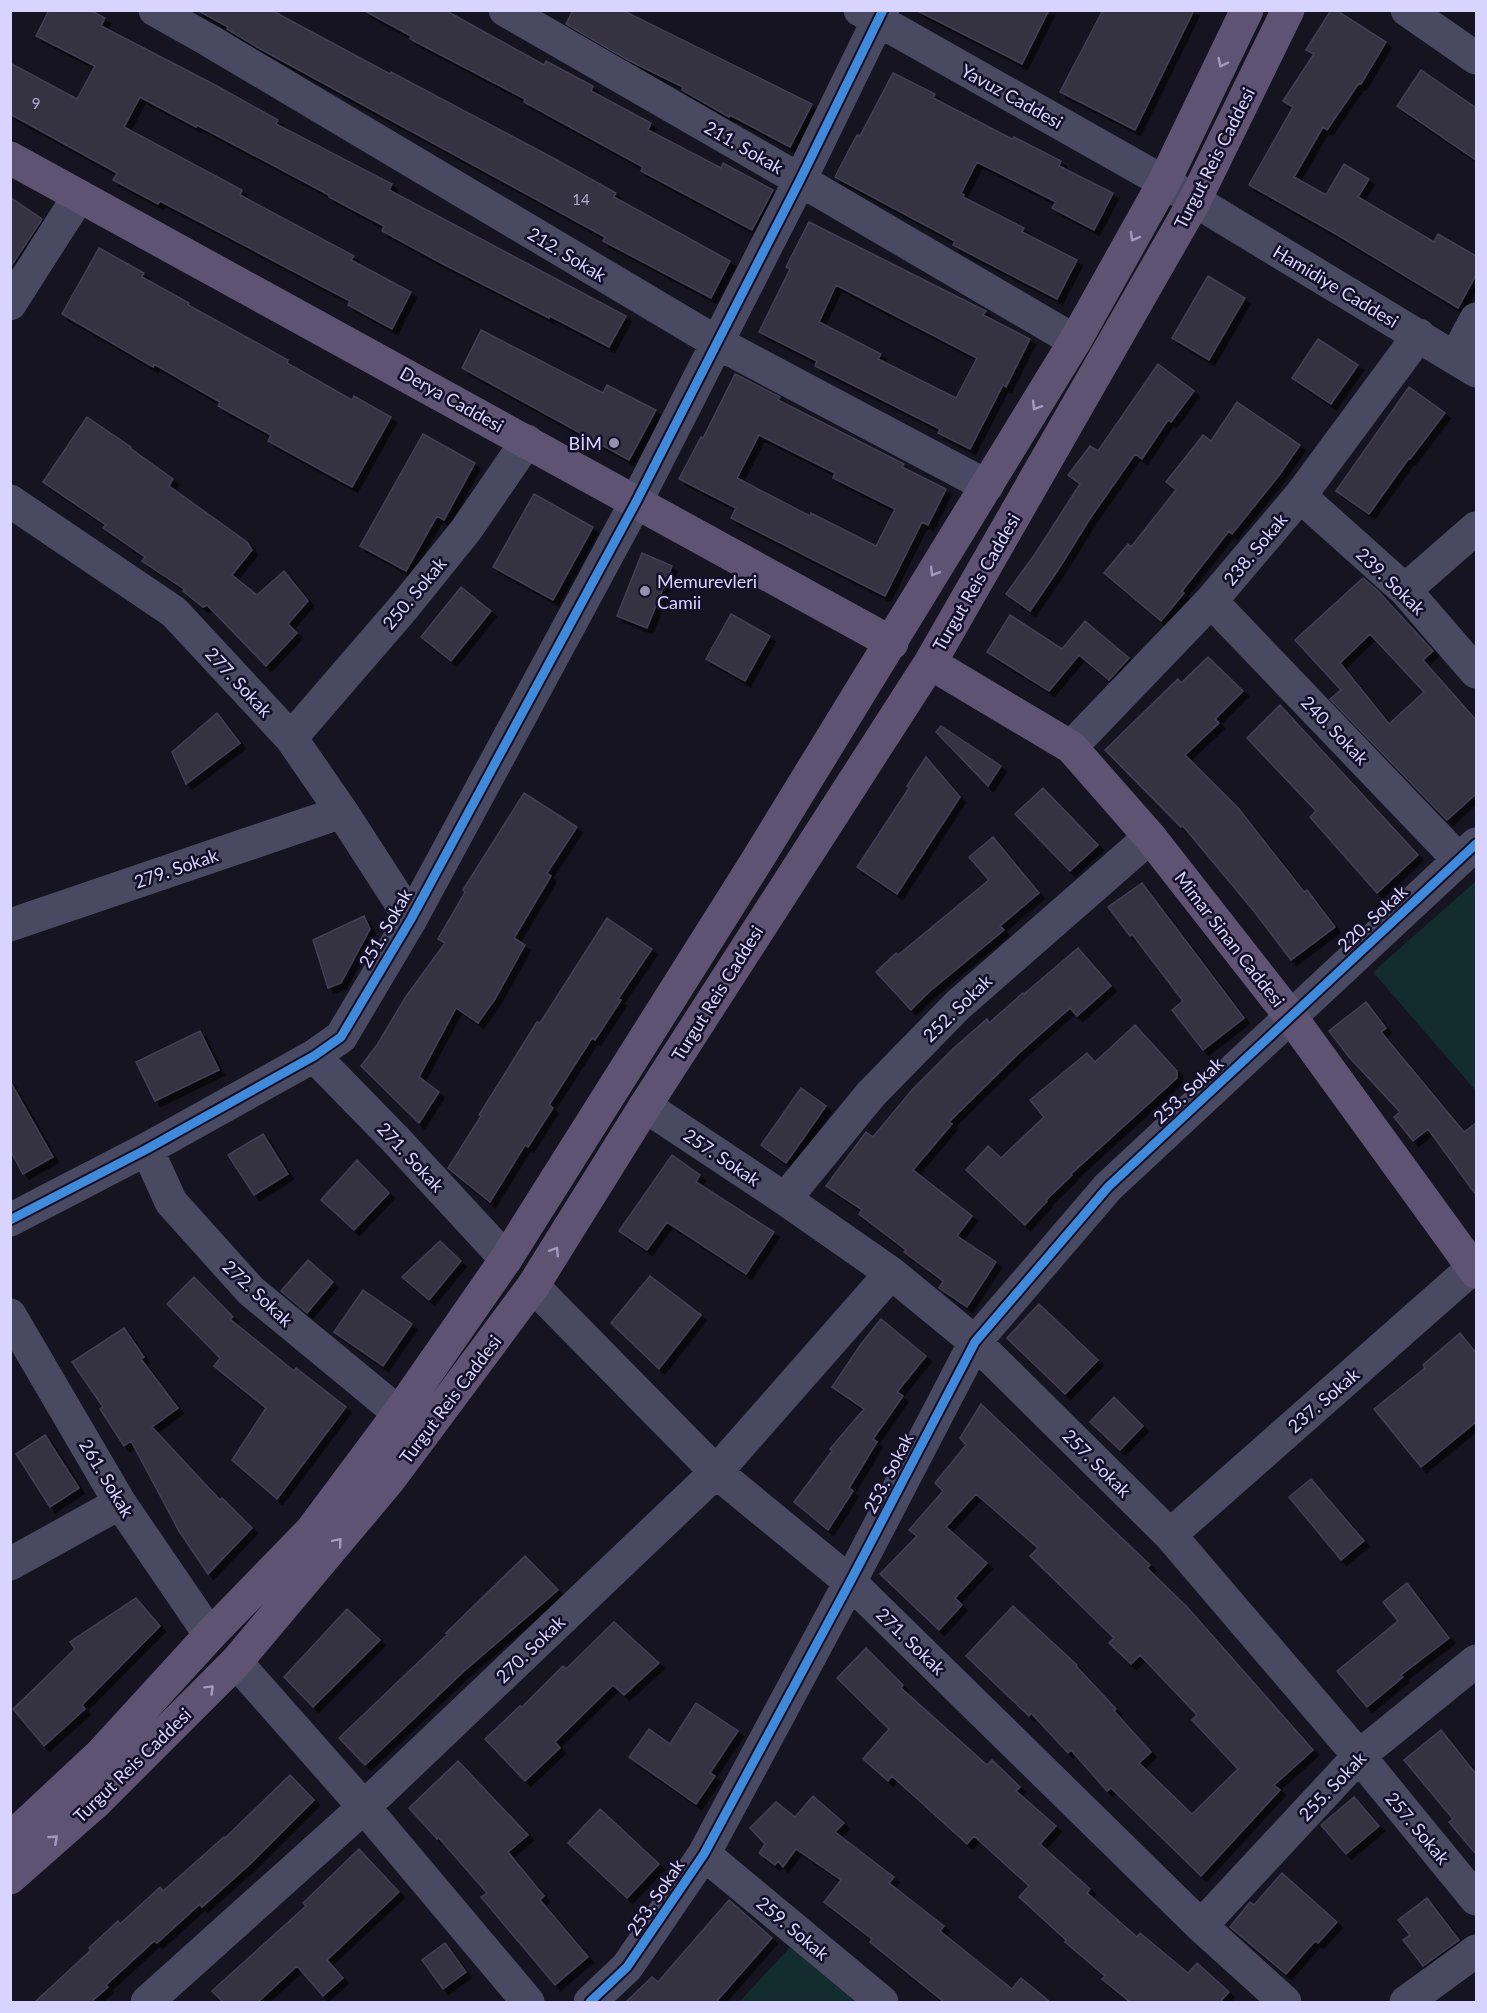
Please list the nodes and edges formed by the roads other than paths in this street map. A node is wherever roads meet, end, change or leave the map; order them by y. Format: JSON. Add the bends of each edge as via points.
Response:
{"nodes":[{"id":1,"x":154,"y":10,"type":"edge"},
{"id":2,"x":505,"y":10,"type":"edge"},
{"id":3,"x":1247,"y":10,"type":"edge"},
{"id":4,"x":1288,"y":10,"type":"edge"},
{"id":5,"x":1407,"y":10,"type":"edge"},
{"id":6,"x":874,"y":14,"type":"edge"},
{"id":7,"x":1476,"y":58,"type":"edge"},
{"id":8,"x":10,"y":158,"type":"edge"},
{"id":9,"x":800,"y":180,"type":"junction"},
{"id":10,"x":1164,"y":182,"type":"junction"},
{"id":11,"x":80,"y":196,"type":"junction"},
{"id":12,"x":1194,"y":202,"type":"junction"},
{"id":13,"x":10,"y":304,"type":"edge"},
{"id":14,"x":1476,"y":319,"type":"edge"},
{"id":15,"x":1419,"y":335,"type":"junction"},
{"id":16,"x":1076,"y":341,"type":"junction"},
{"id":17,"x":716,"y":342,"type":"junction"},
{"id":18,"x":1466,"y":364,"type":"edge"},
{"id":19,"x":527,"y":441,"type":"junction"},
{"id":20,"x":987,"y":486,"type":"junction"},
{"id":21,"x":1300,"y":496,"type":"junction"},
{"id":22,"x":10,"y":501,"type":"edge"},
{"id":23,"x":636,"y":502,"type":"junction"},
{"id":24,"x":1476,"y":528,"type":"edge"},
{"id":25,"x":1405,"y":590,"type":"junction"},
{"id":26,"x":1211,"y":600,"type":"junction"},
{"id":27,"x":891,"y":643,"type":"junction"},
{"id":28,"x":930,"y":663,"type":"junction"},
{"id":29,"x":1476,"y":672,"type":"edge"},
{"id":30,"x":291,"y":738,"type":"junction"},
{"id":31,"x":1071,"y":747,"type":"junction"},
{"id":32,"x":342,"y":812,"type":"junction"},
{"id":33,"x":1150,"y":837,"type":"junction"},
{"id":34,"x":1468,"y":852,"type":"edge"},
{"id":35,"x":411,"y":919,"type":"junction"},
{"id":36,"x":11,"y":924,"type":"edge"},
{"id":37,"x":1291,"y":1017,"type":"junction"},
{"id":38,"x":314,"y":1056,"type":"junction"},
{"id":39,"x":645,"y":1106,"type":"junction"},
{"id":40,"x":147,"y":1149,"type":"junction"},
{"id":41,"x":785,"y":1199,"type":"junction"},
{"id":42,"x":10,"y":1220,"type":"edge"},
{"id":43,"x":506,"y":1259,"type":"junction"},
{"id":44,"x":1476,"y":1268,"type":"edge"},
{"id":45,"x":891,"y":1273,"type":"junction"},
{"id":46,"x":533,"y":1286,"type":"junction"},
{"id":47,"x":10,"y":1315,"type":"edge"},
{"id":48,"x":975,"y":1342,"type":"junction"},
{"id":49,"x":399,"y":1413,"type":"junction"},
{"id":50,"x":716,"y":1472,"type":"junction"},
{"id":51,"x":120,"y":1503,"type":"junction"},
{"id":52,"x":1170,"y":1535,"type":"junction"},
{"id":53,"x":10,"y":1564,"type":"edge"},
{"id":54,"x":850,"y":1582,"type":"junction"},
{"id":55,"x":210,"y":1635,"type":"junction"},
{"id":56,"x":1476,"y":1660,"type":"edge"},
{"id":57,"x":236,"y":1662,"type":"junction"},
{"id":58,"x":1359,"y":1756,"type":"junction"},
{"id":59,"x":364,"y":1807,"type":"junction"},
{"id":60,"x":10,"y":1839,"type":"edge"},
{"id":61,"x":704,"y":1854,"type":"junction"},
{"id":62,"x":10,"y":1878,"type":"edge"},
{"id":63,"x":1476,"y":1899,"type":"edge"},
{"id":64,"x":1201,"y":1926,"type":"junction"},
{"id":65,"x":1476,"y":1951,"type":"edge"},
{"id":66,"x":167,"y":1996,"type":"edge"},
{"id":67,"x":528,"y":2002,"type":"edge"},
{"id":68,"x":590,"y":2002,"type":"edge"},
{"id":69,"x":882,"y":2002,"type":"edge"},
{"id":70,"x":1285,"y":2002,"type":"edge"},
{"id":71,"x":1406,"y":2002,"type":"edge"}],
"edges":[{"from":1,"to":17,"type":"street","name":"212. Sokak"},
{"from":2,"to":9,"type":"street","name":"211. Sokak"},
{"from":3,"to":10,"type":"main road","name":"Turgut Reis Caddesi","one_way":true},
{"from":4,"to":12,"type":"main road","name":"Turgut Reis Caddesi"},
{"from":5,"to":7,"type":"street"},
{"from":6,"to":9,"type":"street","name":"251. Sokak"},
{"from":6,"to":10,"type":"street","name":"Yavuz Caddesi"},
{"from":8,"to":11,"type":"main road","name":"Derya Caddesi"},
{"from":9,"to":16,"type":"street","name":"211. Sokak"},
{"from":9,"to":17,"type":"street","name":"251. Sokak"},
{"from":10,"to":12,"type":"street","name":"Yavuz Caddesi"},
{"from":10,"to":16,"type":"main road","name":"Turgut Reis Caddesi","one_way":true},
{"from":11,"to":13,"type":"street"},
{"from":11,"to":19,"type":"main road","name":"Derya Caddesi"},
{"from":12,"to":15,"type":"street","name":"Hamidiye Caddesi"},
{"from":12,"to":28,"type":"main road","name":"Turgut Reis Caddesi"},
{"from":14,"to":18,"type":"street"},
{"from":15,"to":18,"type":"street","name":"Hamidiye Caddesi"},
{"from":15,"to":21,"type":"street","name":"238. Sokak"},
{"from":16,"to":20,"type":"main road","name":"Turgut Reis Caddesi","one_way":true},
{"from":17,"to":20,"type":"street","name":"212. Sokak"},
{"from":17,"to":23,"type":"street","name":"251. Sokak"},
{"from":19,"to":23,"type":"main road","name":"Derya Caddesi"},
{"from":19,"to":30,"type":"street","name":"250. Sokak","via":[[466,530]]},
{"from":20,"to":27,"type":"main road","name":"Turgut Reis Caddesi","one_way":true},
{"from":21,"to":25,"type":"street","name":"239. Sokak"},
{"from":21,"to":26,"type":"street","name":"238. Sokak"},
{"from":22,"to":30,"type":"street","name":"277. Sokak","via":[[174,612]]},
{"from":23,"to":27,"type":"main road","name":"Derya Caddesi"},
{"from":23,"to":35,"type":"street","name":"251. Sokak"},
{"from":24,"to":25,"type":"street"},
{"from":25,"to":29,"type":"street","name":"239. Sokak"},
{"from":26,"to":31,"type":"street","name":"238. Sokak"},
{"from":26,"to":34,"type":"street","name":"240. Sokak"},
{"from":27,"to":43,"type":"main road","name":"Turgut Reis Caddesi"},
{"from":28,"to":31,"type":"main road","name":"Mimar Sinan Caddesi"},
{"from":28,"to":39,"type":"main road","name":"Turgut Reis Caddesi"},
{"from":30,"to":32,"type":"street","name":"277. Sokak"},
{"from":31,"to":33,"type":"main road","name":"Mimar Sinan Caddesi"},
{"from":32,"to":35,"type":"street","name":"277. Sokak"},
{"from":32,"to":36,"type":"street","name":"279. Sokak"},
{"from":33,"to":37,"type":"main road","name":"Mimar Sinan Caddesi"},
{"from":33,"to":41,"type":"street","name":"252. Sokak","via":[[958,1005],[871,1094]]},
{"from":34,"to":37,"type":"street","name":"220. Sokak"},
{"from":35,"to":38,"type":"street","name":"251. Sokak","via":[[342,1037]]},
{"from":37,"to":44,"type":"main road","name":"Mimar Sinan Caddesi"},
{"from":37,"to":48,"type":"street","name":"253. Sokak","via":[[1108,1187]]},
{"from":38,"to":40,"type":"street","name":"251. Sokak"},
{"from":38,"to":43,"type":"street","name":"271. Sokak"},
{"from":39,"to":41,"type":"street","name":"257. Sokak"},
{"from":46,"to":39,"type":"main road","name":"Turgut Reis Caddesi","one_way":true},
{"from":40,"to":42,"type":"street","name":"251. Sokak"},
{"from":40,"to":49,"type":"street","name":"272. Sokak","via":[[171,1202],[251,1292]]},
{"from":41,"to":45,"type":"street","name":"257. Sokak"},
{"from":43,"to":49,"type":"main road","name":"Turgut Reis Caddesi"},
{"from":44,"to":52,"type":"street","name":"237. Sokak"},
{"from":45,"to":48,"type":"street","name":"257. Sokak"},
{"from":45,"to":50,"type":"street","name":"270. Sokak"},
{"from":46,"to":50,"type":"street","name":"271. Sokak"},
{"from":57,"to":46,"type":"main road","name":"Turgut Reis Caddesi","one_way":true,"via":[[389,1480]]},
{"from":47,"to":51,"type":"street","name":"261. Sokak"},
{"from":48,"to":52,"type":"street","name":"257. Sokak"},
{"from":48,"to":54,"type":"street","name":"253. Sokak"},
{"from":49,"to":55,"type":"main road","name":"Turgut Reis Caddesi","via":[[311,1531]]},
{"from":50,"to":54,"type":"street","name":"271. Sokak"},
{"from":50,"to":59,"type":"street","name":"270. Sokak"},
{"from":51,"to":53,"type":"street"},
{"from":51,"to":55,"type":"street","name":"261. Sokak"},
{"from":52,"to":58,"type":"street","name":"257. Sokak"},
{"from":54,"to":61,"type":"street","name":"253. Sokak"},
{"from":54,"to":64,"type":"street","name":"271. Sokak"},
{"from":55,"to":60,"type":"main road","name":"Turgut Reis Caddesi","via":[[102,1753]]},
{"from":56,"to":58,"type":"street","name":"255. Sokak"},
{"from":57,"to":59,"type":"street"},
{"from":62,"to":57,"type":"main road","name":"Turgut Reis Caddesi","one_way":true,"via":[[95,1803]]},
{"from":58,"to":63,"type":"street","name":"257. Sokak"},
{"from":58,"to":64,"type":"street","name":"255. Sokak"},
{"from":59,"to":66,"type":"street","name":"270. Sokak"},
{"from":59,"to":67,"type":"street"},
{"from":61,"to":68,"type":"street","name":"253. Sokak","via":[[627,1967]]},
{"from":61,"to":69,"type":"street","name":"259. Sokak"},
{"from":64,"to":70,"type":"street","name":"271. Sokak"},
{"from":65,"to":71,"type":"street"}]}
